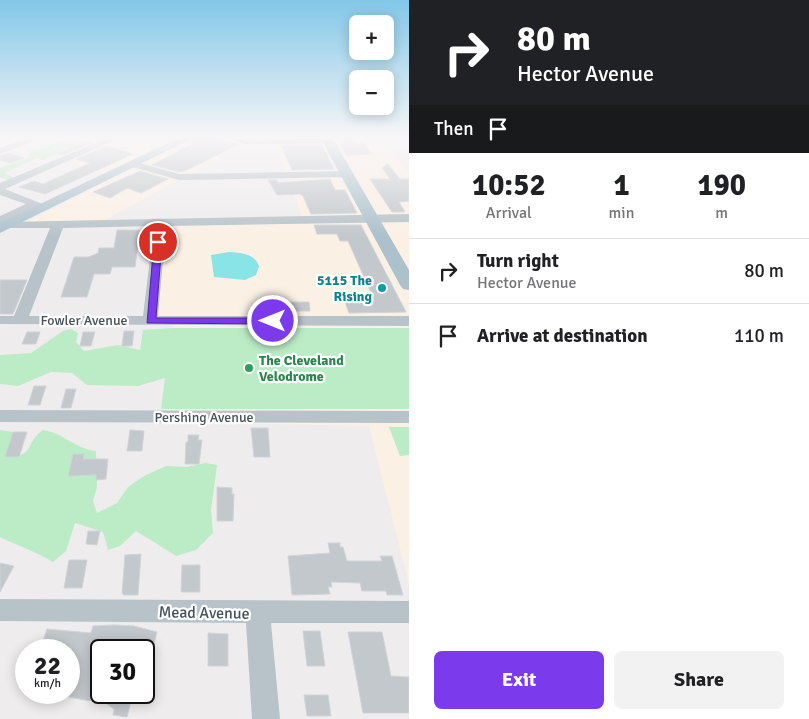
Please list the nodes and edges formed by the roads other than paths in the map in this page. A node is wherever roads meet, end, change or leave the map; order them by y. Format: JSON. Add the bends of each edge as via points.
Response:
{"nodes":[{"id":1,"x":39,"y":171,"type":"edge"},
{"id":2,"x":119,"y":171,"type":"edge"},
{"id":3,"x":157,"y":171,"type":"edge"},
{"id":4,"x":346,"y":171,"type":"edge"},
{"id":5,"x":348,"y":174,"type":"junction"},
{"id":6,"x":0,"y":187,"type":"edge"},
{"id":7,"x":0,"y":191,"type":"edge"},
{"id":8,"x":40,"y":206,"type":"junction"},
{"id":9,"x":372,"y":218,"type":"junction"},
{"id":10,"x":409,"y":218,"type":"edge"},
{"id":11,"x":160,"y":223,"type":"junction"},
{"id":12,"x":58,"y":224,"type":"junction"},
{"id":13,"x":3,"y":225,"type":"edge"},
{"id":14,"x":409,"y":285,"type":"edge"},
{"id":15,"x":0,"y":320,"type":"edge"},
{"id":16,"x":20,"y":320,"type":"junction"},
{"id":17,"x":150,"y":321,"type":"junction"},
{"id":18,"x":409,"y":321,"type":"edge"},
{"id":19,"x":0,"y":416,"type":"edge"},
{"id":20,"x":409,"y":418,"type":"edge"},
{"id":21,"x":0,"y":610,"type":"edge"},
{"id":22,"x":258,"y":612,"type":"junction"},
{"id":23,"x":409,"y":612,"type":"edge"},
{"id":24,"x":266,"y":719,"type":"edge"}],
"edges":[{"from":1,"to":6,"type":"street"},
{"from":2,"to":8,"type":"main road"},
{"from":3,"to":5,"type":"street","via":[[179,177]]},
{"from":4,"to":5,"type":"main road"},
{"from":5,"to":9,"type":"main road"},
{"from":7,"to":8,"type":"street"},
{"from":8,"to":13,"type":"main road"},
{"from":9,"to":10,"type":"street"},
{"from":9,"to":11,"type":"street"},
{"from":9,"to":14,"type":"main road"},
{"from":11,"to":12,"type":"street"},
{"from":11,"to":17,"type":"street"},
{"from":12,"to":13,"type":"street"},
{"from":12,"to":16,"type":"street"},
{"from":15,"to":16,"type":"street","name":"Fowler Avenue"},
{"from":16,"to":17,"type":"street","name":"Fowler Avenue"},
{"from":17,"to":18,"type":"street","name":"Fowler Avenue"},
{"from":19,"to":20,"type":"street","name":"Pershing Avenue"},
{"from":21,"to":22,"type":"street","name":"Mead Avenue"},
{"from":22,"to":23,"type":"street","name":"Mead Avenue"},
{"from":22,"to":24,"type":"street"}]}
